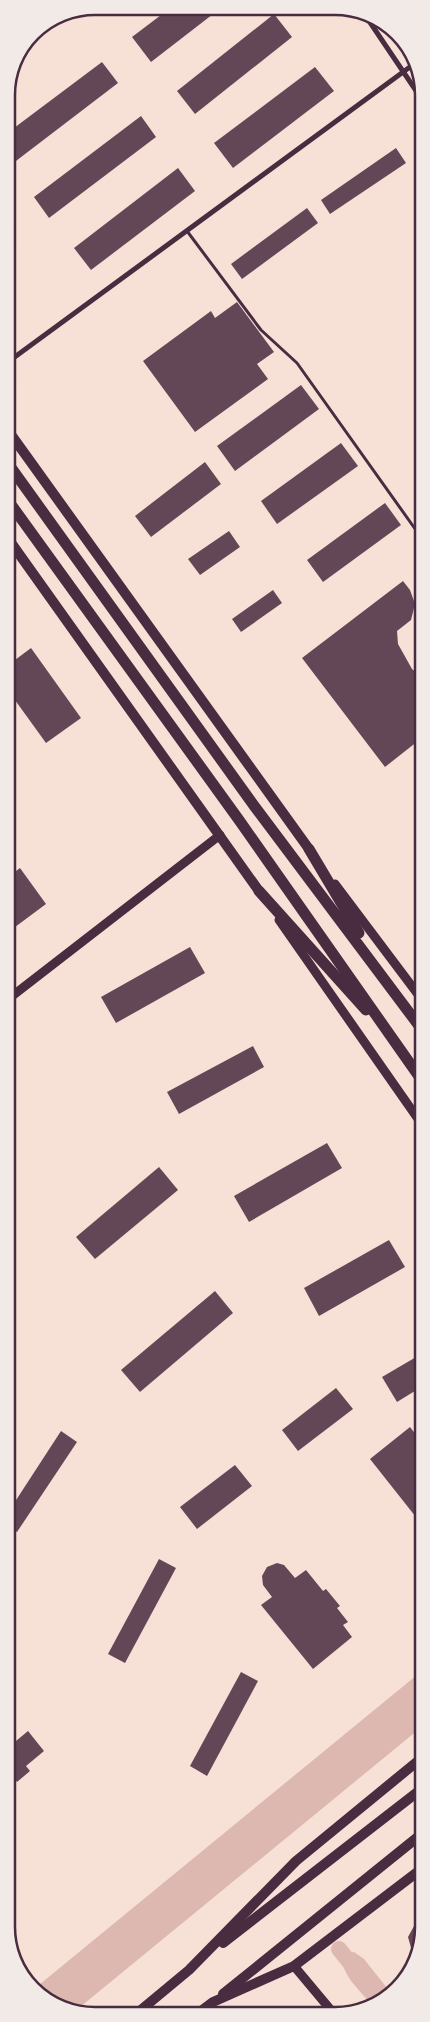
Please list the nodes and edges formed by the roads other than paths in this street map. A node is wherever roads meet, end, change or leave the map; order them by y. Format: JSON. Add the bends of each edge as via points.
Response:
{"nodes":[{"id":1,"x":371,"y":23,"type":"edge"},
{"id":2,"x":410,"y":67,"type":"edge"},
{"id":3,"x":403,"y":72,"type":"junction"},
{"id":4,"x":414,"y":88,"type":"edge"},
{"id":5,"x":187,"y":231,"type":"junction"},
{"id":6,"x":15,"y":357,"type":"edge"},
{"id":7,"x":15,"y":441,"type":"edge"},
{"id":8,"x":15,"y":474,"type":"edge"},
{"id":9,"x":15,"y":511,"type":"edge"},
{"id":10,"x":415,"y":529,"type":"edge"},
{"id":11,"x":15,"y":550,"type":"edge"},
{"id":12,"x":220,"y":835,"type":"junction"},
{"id":13,"x":309,"y":849,"type":"junction"},
{"id":14,"x":259,"y":891,"type":"junction"},
{"id":15,"x":415,"y":990,"type":"edge"},
{"id":16,"x":15,"y":994,"type":"edge"},
{"id":17,"x":410,"y":1012,"type":"junction"},
{"id":18,"x":415,"y":1019,"type":"edge"},
{"id":19,"x":390,"y":1035,"type":"junction"},
{"id":20,"x":415,"y":1071,"type":"edge"},
{"id":21,"x":415,"y":1115,"type":"edge"},
{"id":22,"x":415,"y":1763,"type":"edge"},
{"id":23,"x":415,"y":1794,"type":"edge"},
{"id":24,"x":415,"y":1839,"type":"edge"},
{"id":25,"x":415,"y":1874,"type":"edge"},
{"id":26,"x":294,"y":1966,"type":"junction"},
{"id":27,"x":189,"y":1970,"type":"junction"},
{"id":28,"x":212,"y":2002,"type":"junction"},
{"id":29,"x":144,"y":2007,"type":"edge"},
{"id":30,"x":206,"y":2007,"type":"edge"},
{"id":31,"x":328,"y":2007,"type":"edge"}],
"edges":[{"from":1,"to":3,"type":"street"},
{"from":2,"to":3,"type":"street"},
{"from":3,"to":4,"type":"street"},
{"from":3,"to":5,"type":"street"},
{"from":5,"to":6,"type":"street"},
{"from":5,"to":10,"type":"lane","via":[[261,330],[298,363]]},
{"from":7,"to":13,"type":"main road"},
{"from":8,"to":17,"type":"highway","via":[[255,806]]},
{"from":9,"to":19,"type":"highway"},
{"from":11,"to":12,"type":"main road"},
{"from":12,"to":14,"type":"main road"},
{"from":12,"to":16,"type":"street"},
{"from":13,"to":15,"type":"street"},
{"from":13,"to":17,"type":"highway"},
{"from":14,"to":19,"type":"highway"},
{"from":14,"to":21,"type":"street"},
{"from":17,"to":18,"type":"highway"},
{"from":19,"to":20,"type":"highway"},
{"from":22,"to":27,"type":"main road","via":[[296,1861]]},
{"from":23,"to":27,"type":"main road"},
{"from":24,"to":28,"type":"main road"},
{"from":25,"to":26,"type":"main road"},
{"from":26,"to":28,"type":"main road"},
{"from":26,"to":31,"type":"street"},
{"from":27,"to":29,"type":"main road"},
{"from":28,"to":30,"type":"main road"}]}
